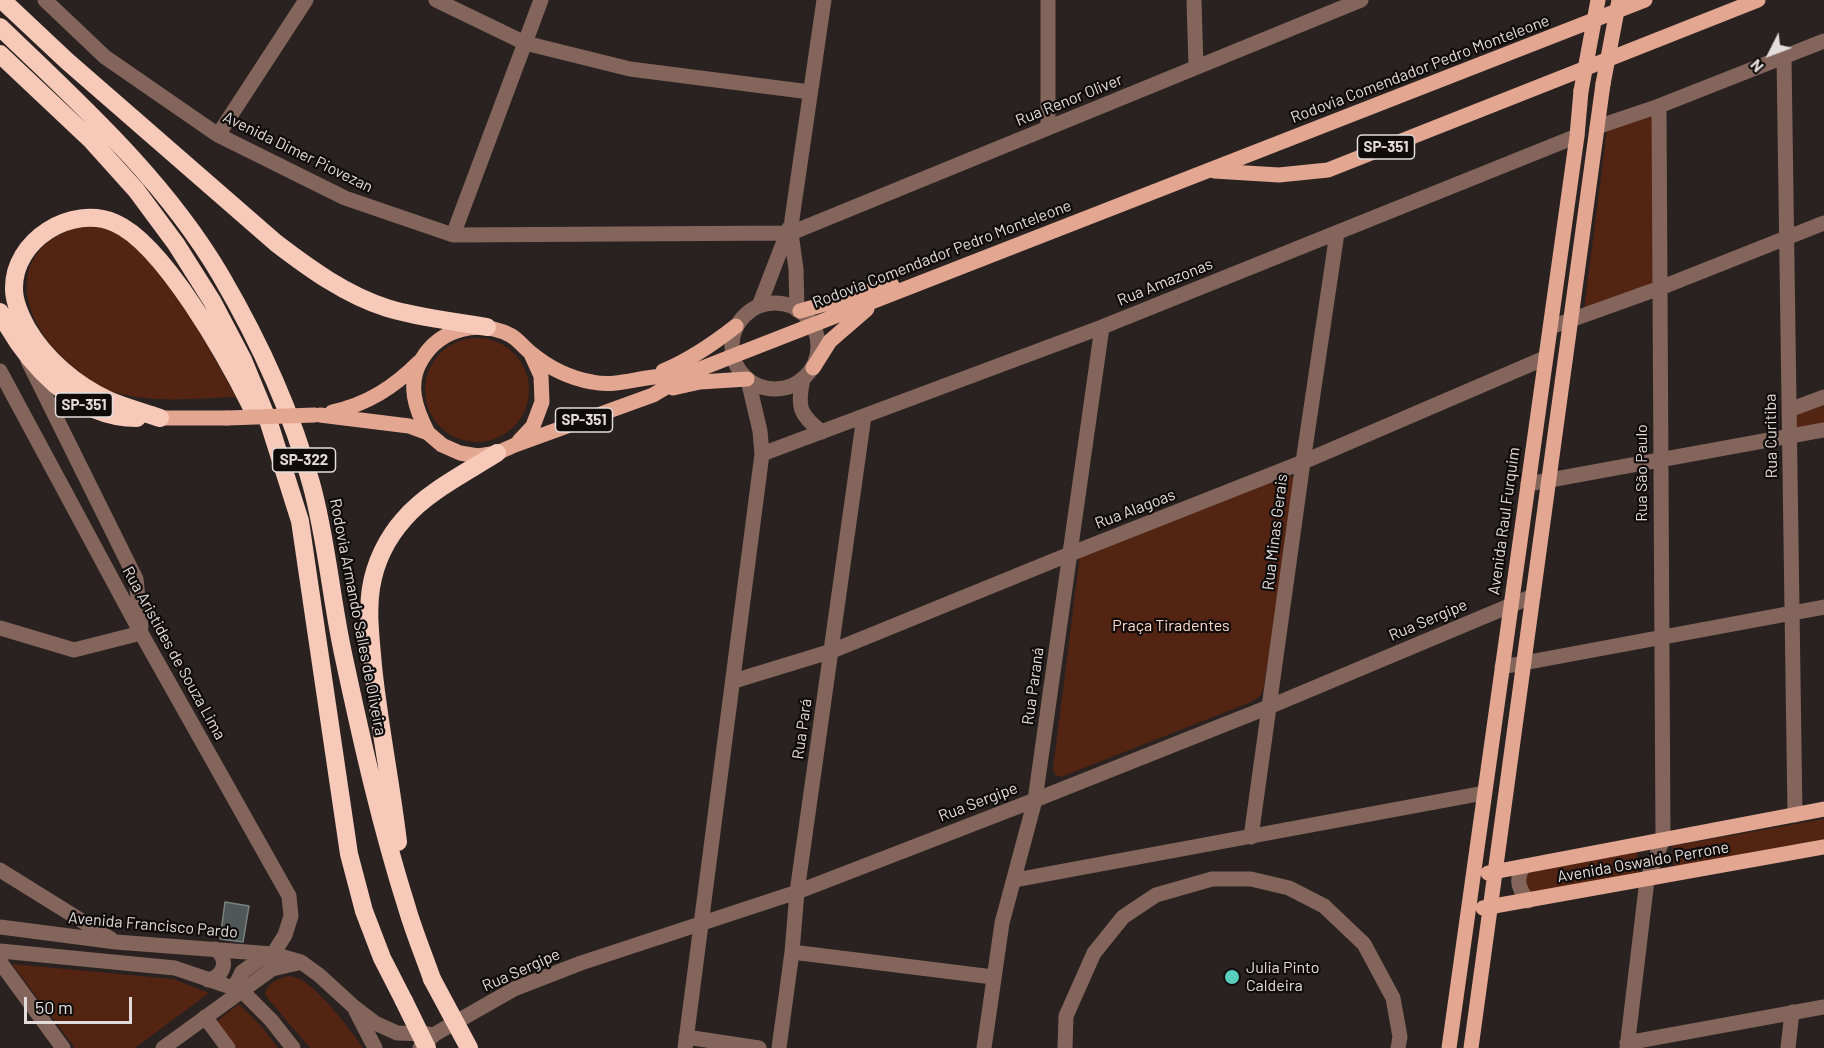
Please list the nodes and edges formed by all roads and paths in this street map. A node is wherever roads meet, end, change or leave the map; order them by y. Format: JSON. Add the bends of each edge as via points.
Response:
{"nodes":[{"id":1,"x":2,"y":0,"type":"edge"},
{"id":2,"x":45,"y":0,"type":"edge"},
{"id":3,"x":306,"y":0,"type":"edge"},
{"id":4,"x":436,"y":0,"type":"edge"},
{"id":5,"x":541,"y":0,"type":"edge"},
{"id":6,"x":824,"y":0,"type":"edge"},
{"id":7,"x":1048,"y":0,"type":"edge"},
{"id":8,"x":1194,"y":0,"type":"edge"},
{"id":9,"x":1361,"y":0,"type":"edge"},
{"id":10,"x":1598,"y":0,"type":"edge"},
{"id":11,"x":1619,"y":0,"type":"edge"},
{"id":12,"x":1645,"y":0,"type":"edge"},
{"id":13,"x":1758,"y":0,"type":"edge"},
{"id":14,"x":1331,"y":6,"type":"edge"},
{"id":15,"x":0,"y":27,"type":"edge"},
{"id":16,"x":1824,"y":41,"type":"edge"},
{"id":17,"x":525,"y":43,"type":"junction"},
{"id":18,"x":0,"y":54,"type":"edge"},
{"id":19,"x":1784,"y":57,"type":"junction"},
{"id":20,"x":1196,"y":67,"type":"junction"},
{"id":21,"x":810,"y":92,"type":"junction"},
{"id":22,"x":1659,"y":106,"type":"junction"},
{"id":23,"x":1048,"y":128,"type":"junction"},
{"id":24,"x":1597,"y":128,"type":"junction"},
{"id":25,"x":218,"y":135,"type":"junction"},
{"id":26,"x":1577,"y":136,"type":"junction"},
{"id":27,"x":1208,"y":171,"type":"junction"},
{"id":28,"x":1824,"y":223,"type":"edge"},
{"id":29,"x":790,"y":228,"type":"junction"},
{"id":30,"x":1337,"y":233,"type":"junction"},
{"id":31,"x":453,"y":236,"type":"junction"},
{"id":32,"x":1787,"y":237,"type":"junction"},
{"id":33,"x":967,"y":263,"type":"junction"},
{"id":34,"x":1659,"y":288,"type":"junction"},
{"id":35,"x":890,"y":295,"type":"junction"},
{"id":36,"x":759,"y":306,"type":"junction"},
{"id":37,"x":799,"y":310,"type":"junction"},
{"id":38,"x":0,"y":312,"type":"edge"},
{"id":39,"x":1571,"y":319,"type":"junction"},
{"id":40,"x":813,"y":325,"type":"junction"},
{"id":41,"x":736,"y":326,"type":"junction"},
{"id":42,"x":487,"y":327,"type":"junction"},
{"id":43,"x":1102,"y":327,"type":"junction"},
{"id":44,"x":1551,"y":327,"type":"junction"},
{"id":45,"x":530,"y":353,"type":"junction"},
{"id":46,"x":25,"y":355,"type":"junction"},
{"id":47,"x":732,"y":356,"type":"junction"},
{"id":48,"x":1545,"y":358,"type":"junction"},
{"id":49,"x":420,"y":361,"type":"junction"},
{"id":50,"x":0,"y":371,"type":"edge"},
{"id":51,"x":690,"y":373,"type":"junction"},
{"id":52,"x":808,"y":374,"type":"junction"},
{"id":53,"x":647,"y":378,"type":"junction"},
{"id":54,"x":748,"y":380,"type":"junction"},
{"id":55,"x":653,"y":395,"type":"junction"},
{"id":56,"x":1824,"y":397,"type":"edge"},
{"id":57,"x":1789,"y":410,"type":"junction"},
{"id":58,"x":317,"y":415,"type":"junction"},
{"id":59,"x":864,"y":416,"type":"junction"},
{"id":60,"x":160,"y":418,"type":"junction"},
{"id":61,"x":1824,"y":430,"type":"edge"},
{"id":62,"x":822,"y":432,"type":"junction"},
{"id":63,"x":428,"y":433,"type":"junction"},
{"id":64,"x":1790,"y":436,"type":"junction"},
{"id":65,"x":515,"y":445,"type":"junction"},
{"id":66,"x":497,"y":453,"type":"junction"},
{"id":67,"x":762,"y":454,"type":"junction"},
{"id":68,"x":1660,"y":459,"type":"junction"},
{"id":69,"x":1303,"y":462,"type":"junction"},
{"id":70,"x":1549,"y":480,"type":"junction"},
{"id":71,"x":1528,"y":484,"type":"junction"},
{"id":72,"x":290,"y":487,"type":"junction"},
{"id":73,"x":1070,"y":554,"type":"junction"},
{"id":74,"x":1533,"y":596,"type":"junction"},
{"id":75,"x":1510,"y":606,"type":"junction"},
{"id":76,"x":1824,"y":607,"type":"edge"},
{"id":77,"x":1792,"y":613,"type":"junction"},
{"id":78,"x":0,"y":628,"type":"edge"},
{"id":79,"x":141,"y":633,"type":"junction"},
{"id":80,"x":1662,"y":637,"type":"junction"},
{"id":81,"x":832,"y":651,"type":"junction"},
{"id":82,"x":1524,"y":663,"type":"junction"},
{"id":83,"x":1502,"y":667,"type":"junction"},
{"id":84,"x":734,"y":681,"type":"junction"},
{"id":85,"x":1271,"y":706,"type":"junction"},
{"id":86,"x":1484,"y":793,"type":"junction"},
{"id":87,"x":1035,"y":800,"type":"junction"},
{"id":88,"x":1824,"y":809,"type":"edge"},
{"id":89,"x":1795,"y":814,"type":"junction"},
{"id":90,"x":1251,"y":837,"type":"junction"},
{"id":91,"x":1663,"y":839,"type":"junction"},
{"id":92,"x":1824,"y":847,"type":"edge"},
{"id":93,"x":1523,"y":867,"type":"junction"},
{"id":94,"x":0,"y":870,"type":"edge"},
{"id":95,"x":1495,"y":871,"type":"junction"},
{"id":96,"x":1473,"y":876,"type":"junction"},
{"id":97,"x":1015,"y":880,"type":"junction"},
{"id":98,"x":1647,"y":880,"type":"junction"},
{"id":99,"x":797,"y":892,"type":"junction"},
{"id":100,"x":1528,"y":901,"type":"junction"},
{"id":101,"x":1490,"y":907,"type":"junction"},
{"id":102,"x":407,"y":909,"type":"junction"},
{"id":103,"x":1468,"y":911,"type":"junction"},
{"id":104,"x":700,"y":924,"type":"junction"},
{"id":105,"x":0,"y":927,"type":"edge"},
{"id":106,"x":116,"y":942,"type":"junction"},
{"id":107,"x":215,"y":949,"type":"junction"},
{"id":108,"x":0,"y":951,"type":"edge"},
{"id":109,"x":792,"y":952,"type":"junction"},
{"id":110,"x":273,"y":954,"type":"junction"},
{"id":111,"x":0,"y":962,"type":"edge"},
{"id":112,"x":301,"y":962,"type":"junction"},
{"id":113,"x":993,"y":977,"type":"junction"},
{"id":114,"x":208,"y":980,"type":"junction"},
{"id":115,"x":238,"y":989,"type":"junction"},
{"id":116,"x":1824,"y":1006,"type":"edge"},
{"id":117,"x":354,"y":1007,"type":"junction"},
{"id":118,"x":1792,"y":1012,"type":"junction"},
{"id":119,"x":205,"y":1017,"type":"junction"},
{"id":120,"x":431,"y":1041,"type":"edge"},
{"id":121,"x":686,"y":1043,"type":"edge"},
{"id":122,"x":1627,"y":1046,"type":"edge"},
{"id":123,"x":63,"y":1048,"type":"edge"},
{"id":124,"x":163,"y":1048,"type":"edge"},
{"id":125,"x":228,"y":1048,"type":"edge"},
{"id":126,"x":293,"y":1048,"type":"edge"},
{"id":127,"x":375,"y":1048,"type":"edge"},
{"id":128,"x":420,"y":1048,"type":"edge"},
{"id":129,"x":469,"y":1048,"type":"edge"},
{"id":130,"x":759,"y":1048,"type":"edge"},
{"id":131,"x":778,"y":1048,"type":"edge"},
{"id":132,"x":984,"y":1048,"type":"edge"},
{"id":133,"x":1065,"y":1048,"type":"edge"},
{"id":134,"x":1398,"y":1048,"type":"edge"},
{"id":135,"x":1449,"y":1048,"type":"edge"},
{"id":136,"x":1471,"y":1048,"type":"edge"},
{"id":137,"x":1788,"y":1048,"type":"edge"}],
"edges":[{"from":1,"to":42,"type":"highway","via":[[76,69],[310,269],[387,308]]},
{"from":2,"to":25,"type":"street","name":"Avenida Dimer Piovezan","via":[[105,57]]},
{"from":3,"to":25,"type":"street"},
{"from":4,"to":17,"type":"street"},
{"from":5,"to":17,"type":"street"},
{"from":6,"to":21,"type":"street"},
{"from":7,"to":23,"type":"street"},
{"from":8,"to":20,"type":"street"},
{"from":9,"to":14,"type":"street","name":"Rua Renor Oliver"},
{"from":10,"to":26,"type":"main road","name":"Avenida Raul Furquim","bridge":true},
{"from":11,"to":24,"type":"main road","bridge":true},
{"from":12,"to":27,"type":"main road","name":"Rodovia Comendador Pedro Monteleone","number":"SP-351"},
{"from":13,"to":27,"type":"main road","name":"Rodovia Comendador Pedro Monteleone","number":"SP-351","via":[[1328,170],[1279,175]]},
{"from":14,"to":20,"type":"street","name":"Rua Renor Oliver"},
{"from":15,"to":102,"type":"highway","name":"Rodovia Armando Salles de Oliveira","number":"SP-322","via":[[88,110],[169,201],[220,274],[269,367],[312,484],[366,758]]},
{"from":16,"to":19,"type":"street"},
{"from":17,"to":21,"type":"street","via":[[630,69]]},
{"from":17,"to":31,"type":"street"},
{"from":18,"to":72,"type":"highway","number":"SP-322","via":[[91,140],[136,190],[176,244],[213,301],[243,360]]},
{"from":19,"to":22,"type":"street"},
{"from":19,"to":32,"type":"street","name":"Rua Curitiba"},
{"from":20,"to":23,"type":"street","name":"Rua Renor Oliver"},
{"from":21,"to":29,"type":"street"},
{"from":22,"to":24,"type":"street"},
{"from":22,"to":34,"type":"street","name":"Rua São Paulo"},
{"from":23,"to":29,"type":"street","name":"Rua Renor Oliver"},
{"from":24,"to":39,"type":"main road"},
{"from":25,"to":31,"type":"street","name":"Avenida Dimer Piovezan","via":[[345,198]]},
{"from":26,"to":30,"type":"street","name":"Rua Amazonas"},
{"from":26,"to":44,"type":"main road","name":"Avenida Raul Furquim"},
{"from":27,"to":33,"type":"main road","name":"Rodovia Comendador Pedro Monteleone","number":"SP-351"},
{"from":28,"to":32,"type":"street"},
{"from":29,"to":31,"type":"street","name":"Avenida Dimer Piovezan"},
{"from":29,"to":36,"type":"street"},
{"from":29,"to":37,"type":"street"},
{"from":30,"to":43,"type":"street","name":"Rua Amazonas"},
{"from":30,"to":69,"type":"street","name":"Rua Minas Gerais"},
{"from":32,"to":34,"type":"street"},
{"from":32,"to":57,"type":"street","name":"Rua Curitiba"},
{"from":33,"to":35,"type":"main road","name":"Rodovia Comendador Pedro Monteleone","number":"SP-351"},
{"from":33,"to":37,"type":"main road"},
{"from":34,"to":39,"type":"street"},
{"from":34,"to":68,"type":"street","name":"Rua São Paulo"},
{"from":35,"to":40,"type":"main road","name":"Rodovia Comendador Pedro Monteleone","number":"SP-351"},
{"from":35,"to":52,"type":"main road","via":[[843,328]]},
{"from":36,"to":37,"type":"street","via":[[787,304]]},
{"from":36,"to":41,"type":"street"},
{"from":37,"to":40,"type":"street"},
{"from":38,"to":46,"type":"highway","number":"SP-351"},
{"from":39,"to":44,"type":"street"},
{"from":39,"to":70,"type":"main road"},
{"from":40,"to":47,"type":"main road","name":"Rodovia Comendador Pedro Monteleone","number":"SP-351"},
{"from":40,"to":52,"type":"street","via":[[818,354]]},
{"from":41,"to":47,"type":"street"},
{"from":41,"to":53,"type":"main road","via":[[679,365]]},
{"from":42,"to":45,"type":"main road","name":"Rodovia Comendador Pedro Monteleone","number":"SP-351","via":[[511,336]]},
{"from":42,"to":49,"type":"main road","number":"SP-351","via":[[467,327],[448,333]]},
{"from":43,"to":59,"type":"street","name":"Rua Amazonas"},
{"from":43,"to":73,"type":"street","name":"Rua Paraná"},
{"from":44,"to":48,"type":"main road","name":"Avenida Raul Furquim"},
{"from":45,"to":53,"type":"main road","name":"Rodovia Comendador Pedro Monteleone","number":"SP-351","via":[[560,373],[594,383]]},
{"from":45,"to":65,"type":"main road","number":"SP-351","via":[[541,376],[542,402],[533,426]]},
{"from":46,"to":60,"type":"highway","number":"SP-351","via":[[51,381],[84,405],[121,416]]},
{"from":46,"to":79,"type":"street","via":[[136,579]]},
{"from":47,"to":51,"type":"main road","name":"Rodovia Comendador Pedro Monteleone","number":"SP-351"},
{"from":47,"to":54,"type":"street"},
{"from":48,"to":69,"type":"street","name":"Rua Alagoas"},
{"from":48,"to":71,"type":"main road","name":"Avenida Raul Furquim"},
{"from":49,"to":58,"type":"main road","number":"SP-351","via":[[375,397],[348,409]]},
{"from":49,"to":63,"type":"main road","number":"SP-351","via":[[413,386],[416,411]]},
{"from":50,"to":79,"type":"street","name":"Rua Aristides de Souza Lima"},
{"from":51,"to":53,"type":"main road","name":"Rodovia Comendador Pedro Monteleone","number":"SP-351"},
{"from":51,"to":55,"type":"main road","name":"Rodovia Comendador Pedro Monteleone","number":"SP-351"},
{"from":52,"to":54,"type":"street","via":[[790,387],[776,390]]},
{"from":52,"to":62,"type":"street","via":[[799,399],[810,423]]},
{"from":54,"to":55,"type":"main road","via":[[700,382]]},
{"from":54,"to":67,"type":"street"},
{"from":55,"to":65,"type":"main road","name":"Rodovia Comendador Pedro Monteleone","number":"SP-351"},
{"from":56,"to":57,"type":"street"},
{"from":57,"to":64,"type":"street","name":"Rua Curitiba"},
{"from":58,"to":60,"type":"main road","name":"Rodovia Comendador Pedro Monteleone","number":"SP-351","bridge":true},
{"from":58,"to":63,"type":"main road","name":"Rodovia Comendador Pedro Monteleone","number":"SP-351","via":[[409,426]]},
{"from":59,"to":62,"type":"street","name":"Rua Amazonas"},
{"from":59,"to":81,"type":"street","name":"Rua Pará"},
{"from":60,"to":72,"type":"highway","via":[[108,400],[80,383],[51,359],[27,327],[14,289],[18,269],[41,234],[60,223],[77,218],[116,223],[150,250],[209,330]]},
{"from":61,"to":64,"type":"street"},
{"from":62,"to":67,"type":"street","name":"Rua Amazonas"},
{"from":63,"to":66,"type":"main road","name":"Rodovia Comendador Pedro Monteleone","number":"SP-351","via":[[442,446],[460,453]]},
{"from":64,"to":68,"type":"street"},
{"from":64,"to":77,"type":"street","name":"Rua Curitiba"},
{"from":65,"to":66,"type":"main road","name":"Rodovia Comendador Pedro Monteleone","number":"SP-351"},
{"from":66,"to":102,"type":"highway","via":[[424,500],[405,518],[381,555],[371,589],[377,708]]},
{"from":67,"to":84,"type":"street"},
{"from":68,"to":70,"type":"street"},
{"from":68,"to":80,"type":"street","name":"Rua São Paulo"},
{"from":69,"to":73,"type":"street","name":"Rua Alagoas"},
{"from":69,"to":85,"type":"street","name":"Rua Minas Gerais"},
{"from":70,"to":71,"type":"street"},
{"from":70,"to":74,"type":"main road"},
{"from":71,"to":75,"type":"main road","name":"Avenida Raul Furquim"},
{"from":72,"to":120,"type":"highway","number":"SP-322","bridge":true,"via":[[300,521],[349,854],[382,958]]},
{"from":73,"to":81,"type":"street","name":"Rua Alagoas"},
{"from":73,"to":87,"type":"street","name":"Rua Paraná"},
{"from":74,"to":75,"type":"street","name":"Rua Sergipe"},
{"from":74,"to":82,"type":"main road"},
{"from":75,"to":83,"type":"main road","name":"Avenida Raul Furquim"},
{"from":75,"to":85,"type":"street","name":"Rua Sergipe"},
{"from":76,"to":77,"type":"street"},
{"from":77,"to":80,"type":"street"},
{"from":77,"to":89,"type":"street","name":"Rua Curitiba"},
{"from":78,"to":79,"type":"street","via":[[74,650]]},
{"from":79,"to":110,"type":"street","name":"Rua Aristides de Souza Lima","via":[[289,896],[291,916]]},
{"from":80,"to":82,"type":"street"},
{"from":80,"to":91,"type":"street","name":"Rua São Paulo"},
{"from":81,"to":84,"type":"street","name":"Rua Alagoas"},
{"from":81,"to":99,"type":"street","name":"Rua Pará"},
{"from":82,"to":83,"type":"street"},
{"from":82,"to":95,"type":"main road"},
{"from":83,"to":86,"type":"main road","name":"Avenida Raul Furquim"},
{"from":84,"to":104,"type":"street"},
{"from":85,"to":87,"type":"street","name":"Rua Sergipe"},
{"from":85,"to":90,"type":"street","name":"Rua Minas Gerais"},
{"from":86,"to":90,"type":"street"},
{"from":86,"to":96,"type":"main road","name":"Avenida Raul Furquim"},
{"from":87,"to":97,"type":"street","name":"Rua Paraná"},
{"from":87,"to":99,"type":"street","name":"Rua Sergipe"},
{"from":88,"to":89,"type":"main road","name":"Avenida Oswaldo Perrone"},
{"from":89,"to":91,"type":"main road","name":"Avenida Oswaldo Perrone"},
{"from":90,"to":97,"type":"street"},
{"from":91,"to":93,"type":"main road","name":"Avenida Oswaldo Perrone"},
{"from":91,"to":98,"type":"street"},
{"from":92,"to":98,"type":"main road","name":"Avenida Oswaldo Perrone"},
{"from":93,"to":95,"type":"main road","name":"Avenida Oswaldo Perrone"},
{"from":93,"to":100,"type":"street","via":[[1517,882]]},
{"from":94,"to":106,"type":"street"},
{"from":95,"to":96,"type":"main road","name":"Avenida Oswaldo Perrone"},
{"from":95,"to":101,"type":"main road"},
{"from":96,"to":103,"type":"main road","name":"Avenida Raul Furquim"},
{"from":97,"to":113,"type":"street","name":"Rua Paraná","via":[[1002,923]]},
{"from":98,"to":100,"type":"main road","name":"Avenida Oswaldo Perrone"},
{"from":98,"to":122,"type":"street"},
{"from":99,"to":104,"type":"street","name":"Rua Sergipe"},
{"from":99,"to":109,"type":"street","name":"Rua Pará"},
{"from":100,"to":101,"type":"main road","name":"Avenida Oswaldo Perrone"},
{"from":101,"to":103,"type":"main road","name":"Avenida Oswaldo Perrone"},
{"from":101,"to":136,"type":"main road"},
{"from":102,"to":129,"type":"highway","name":"Rodovia Armando Salles de Oliveira","number":"SP-322","bridge":true,"via":[[432,979]]},
{"from":103,"to":135,"type":"main road","name":"Avenida Raul Furquim"},
{"from":104,"to":120,"type":"street","name":"Rua Sergipe","via":[[514,989]]},
{"from":104,"to":121,"type":"street"},
{"from":105,"to":106,"type":"street","name":"Avenida Francisco Pardo"},
{"from":106,"to":107,"type":"street","name":"Avenida Francisco Pardo"},
{"from":107,"to":110,"type":"street","name":"Avenida Francisco Pardo"},
{"from":107,"to":114,"type":"street","via":[[224,966],[219,976]]},
{"from":108,"to":114,"type":"street","via":[[175,968]]},
{"from":109,"to":113,"type":"street"},
{"from":109,"to":131,"type":"street","name":"Rua Pará"},
{"from":110,"to":112,"type":"street","name":"Avenida Francisco Pardo"},
{"from":110,"to":115,"type":"street","via":[[242,972]]},
{"from":111,"to":123,"type":"street"},
{"from":112,"to":115,"type":"street","via":[[272,969]]},
{"from":112,"to":117,"type":"street"},
{"from":113,"to":132,"type":"street","name":"Rua Paraná"},
{"from":114,"to":115,"type":"street"},
{"from":115,"to":119,"type":"street"},
{"from":115,"to":126,"type":"street","via":[[271,1020]]},
{"from":116,"to":118,"type":"street"},
{"from":117,"to":120,"type":"street","via":[[397,1033]]},
{"from":117,"to":127,"type":"street"},
{"from":118,"to":122,"type":"street"},
{"from":118,"to":137,"type":"street"},
{"from":119,"to":124,"type":"street"},
{"from":119,"to":125,"type":"street"},
{"from":120,"to":128,"type":"street","name":"Rua Sergipe"},
{"from":121,"to":130,"type":"street"},
{"from":133,"to":134,"type":"street","via":[[1066,1016],[1094,953],[1124,917],[1156,895],[1212,879],[1251,879],[1289,888],[1324,906],[1364,944],[1393,998],[1400,1036]]}]}
